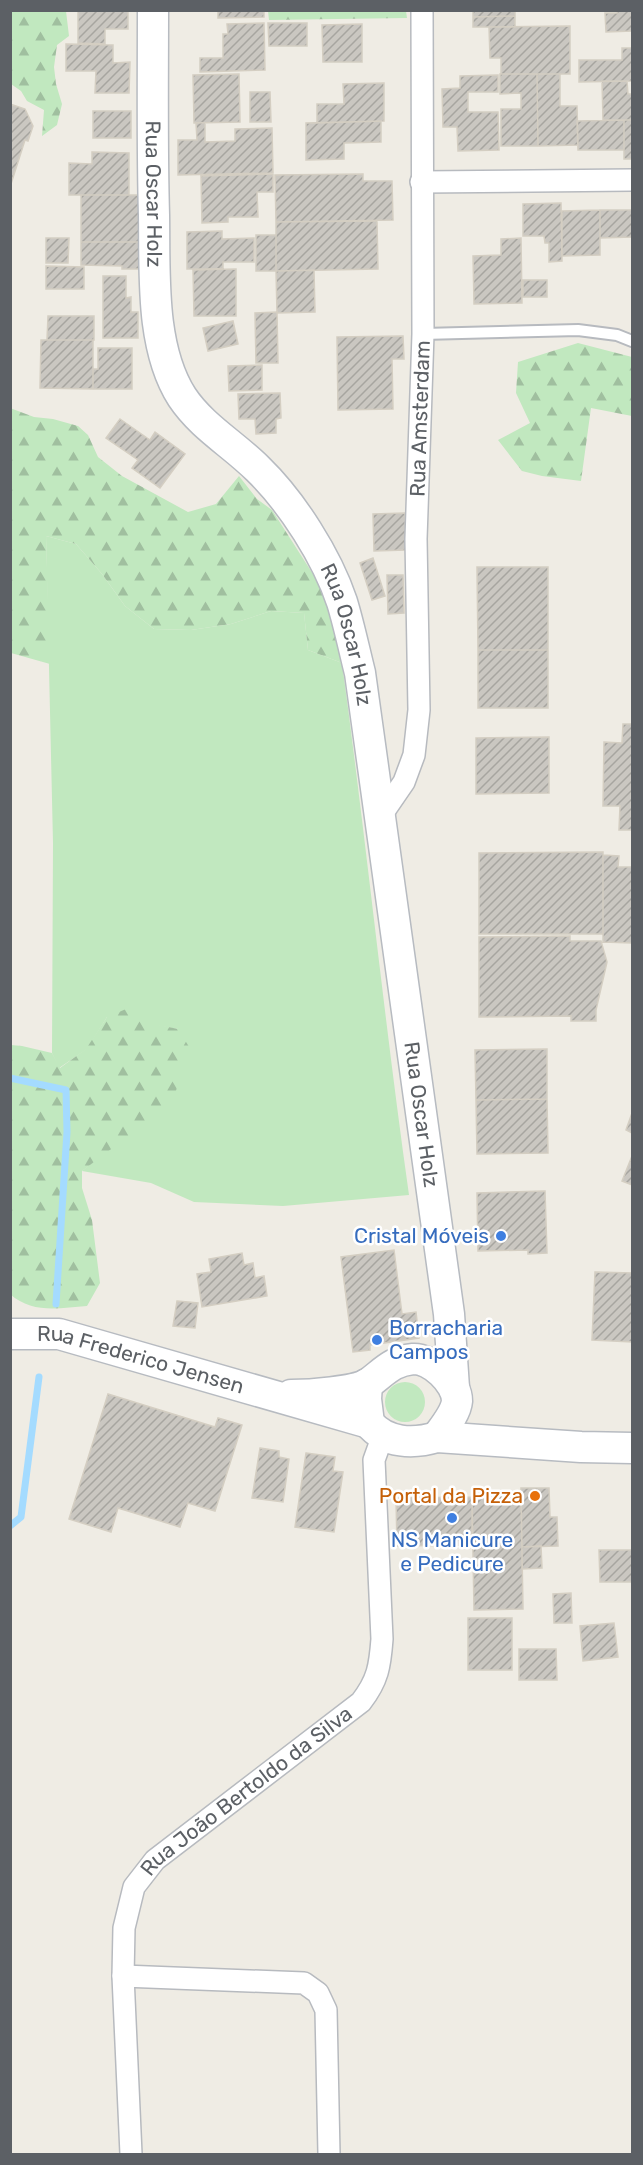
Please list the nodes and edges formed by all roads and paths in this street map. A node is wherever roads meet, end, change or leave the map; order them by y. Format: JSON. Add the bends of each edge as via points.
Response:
{"nodes":[{"id":1,"x":153,"y":10,"type":"edge"},
{"id":2,"x":422,"y":10,"type":"edge"},
{"id":3,"x":633,"y":180,"type":"edge"},
{"id":4,"x":421,"y":182,"type":"junction"},
{"id":5,"x":423,"y":334,"type":"junction"},
{"id":6,"x":633,"y":341,"type":"edge"},
{"id":7,"x":380,"y":817,"type":"junction"},
{"id":8,"x":449,"y":1314,"type":"junction"},
{"id":9,"x":10,"y":1334,"type":"edge"},
{"id":10,"x":415,"y":1359,"type":"junction"},
{"id":11,"x":367,"y":1384,"type":"junction"},
{"id":12,"x":267,"y":1394,"type":"junction"},
{"id":13,"x":455,"y":1395,"type":"junction"},
{"id":14,"x":376,"y":1429,"type":"junction"},
{"id":15,"x":437,"y":1437,"type":"junction"},
{"id":16,"x":539,"y":1444,"type":"junction"},
{"id":17,"x":633,"y":1448,"type":"edge"},
{"id":18,"x":123,"y":1976,"type":"junction"},
{"id":19,"x":131,"y":2154,"type":"edge"},
{"id":20,"x":329,"y":2154,"type":"edge"}],
"edges":[{"from":1,"to":7,"type":"street","name":"Rua Oscar Holz","via":[[156,301],[164,351],[182,396],[214,432],[274,485],[309,534],[337,591],[360,673]]},
{"from":2,"to":4,"type":"street","name":"Rua Amsterdam"},
{"from":3,"to":4,"type":"street"},
{"from":4,"to":5,"type":"street","name":"Rua Amsterdam"},
{"from":5,"to":6,"type":"lane","via":[[578,330]]},
{"from":5,"to":7,"type":"street","name":"Rua Amsterdam","via":[[416,539],[419,710],[414,755],[404,782]]},
{"from":7,"to":8,"type":"street","name":"Rua Oscar Holz"},
{"from":8,"to":10,"type":"street","name":"Rua Oscar Holz","via":[[437,1349]]},
{"from":8,"to":13,"type":"street","name":"Rua Oscar Holz"},
{"from":9,"to":12,"type":"street","name":"Rua Frederico Jensen","via":[[59,1334]]},
{"from":10,"to":11,"type":"street","name":"Rua Frederico Jensen","via":[[390,1366]]},
{"from":10,"to":13,"type":"street","name":"Rua Frederico Jensen","via":[[441,1372]]},
{"from":11,"to":12,"type":"street","name":"Rua Frederico Jensen","via":[[304,1395]]},
{"from":11,"to":14,"type":"street","via":[[366,1399]]},
{"from":12,"to":14,"type":"street","name":"Rua Frederico Jensen"},
{"from":13,"to":15,"type":"street","via":[[450,1420]]},
{"from":13,"to":16,"type":"street","name":"Rua Frederico Jensen","via":[[475,1419],[500,1433]]},
{"from":14,"to":15,"type":"street","name":"Rua Frederico Jensen","via":[[405,1442]]},
{"from":14,"to":18,"type":"street","name":"Rua João Bertoldo da Silva","via":[[382,1639],[380,1667],[373,1686],[361,1702],[155,1860],[134,1887],[124,1929]]},
{"from":15,"to":16,"type":"street","name":"Rua Frederico Jensen"},
{"from":16,"to":17,"type":"street","name":"Rua Frederico Jensen"},
{"from":18,"to":19,"type":"street","name":"Rua João Bertoldo da Silva"},
{"from":18,"to":20,"type":"street","via":[[304,1983],[318,1993],[326,2010]]}]}
